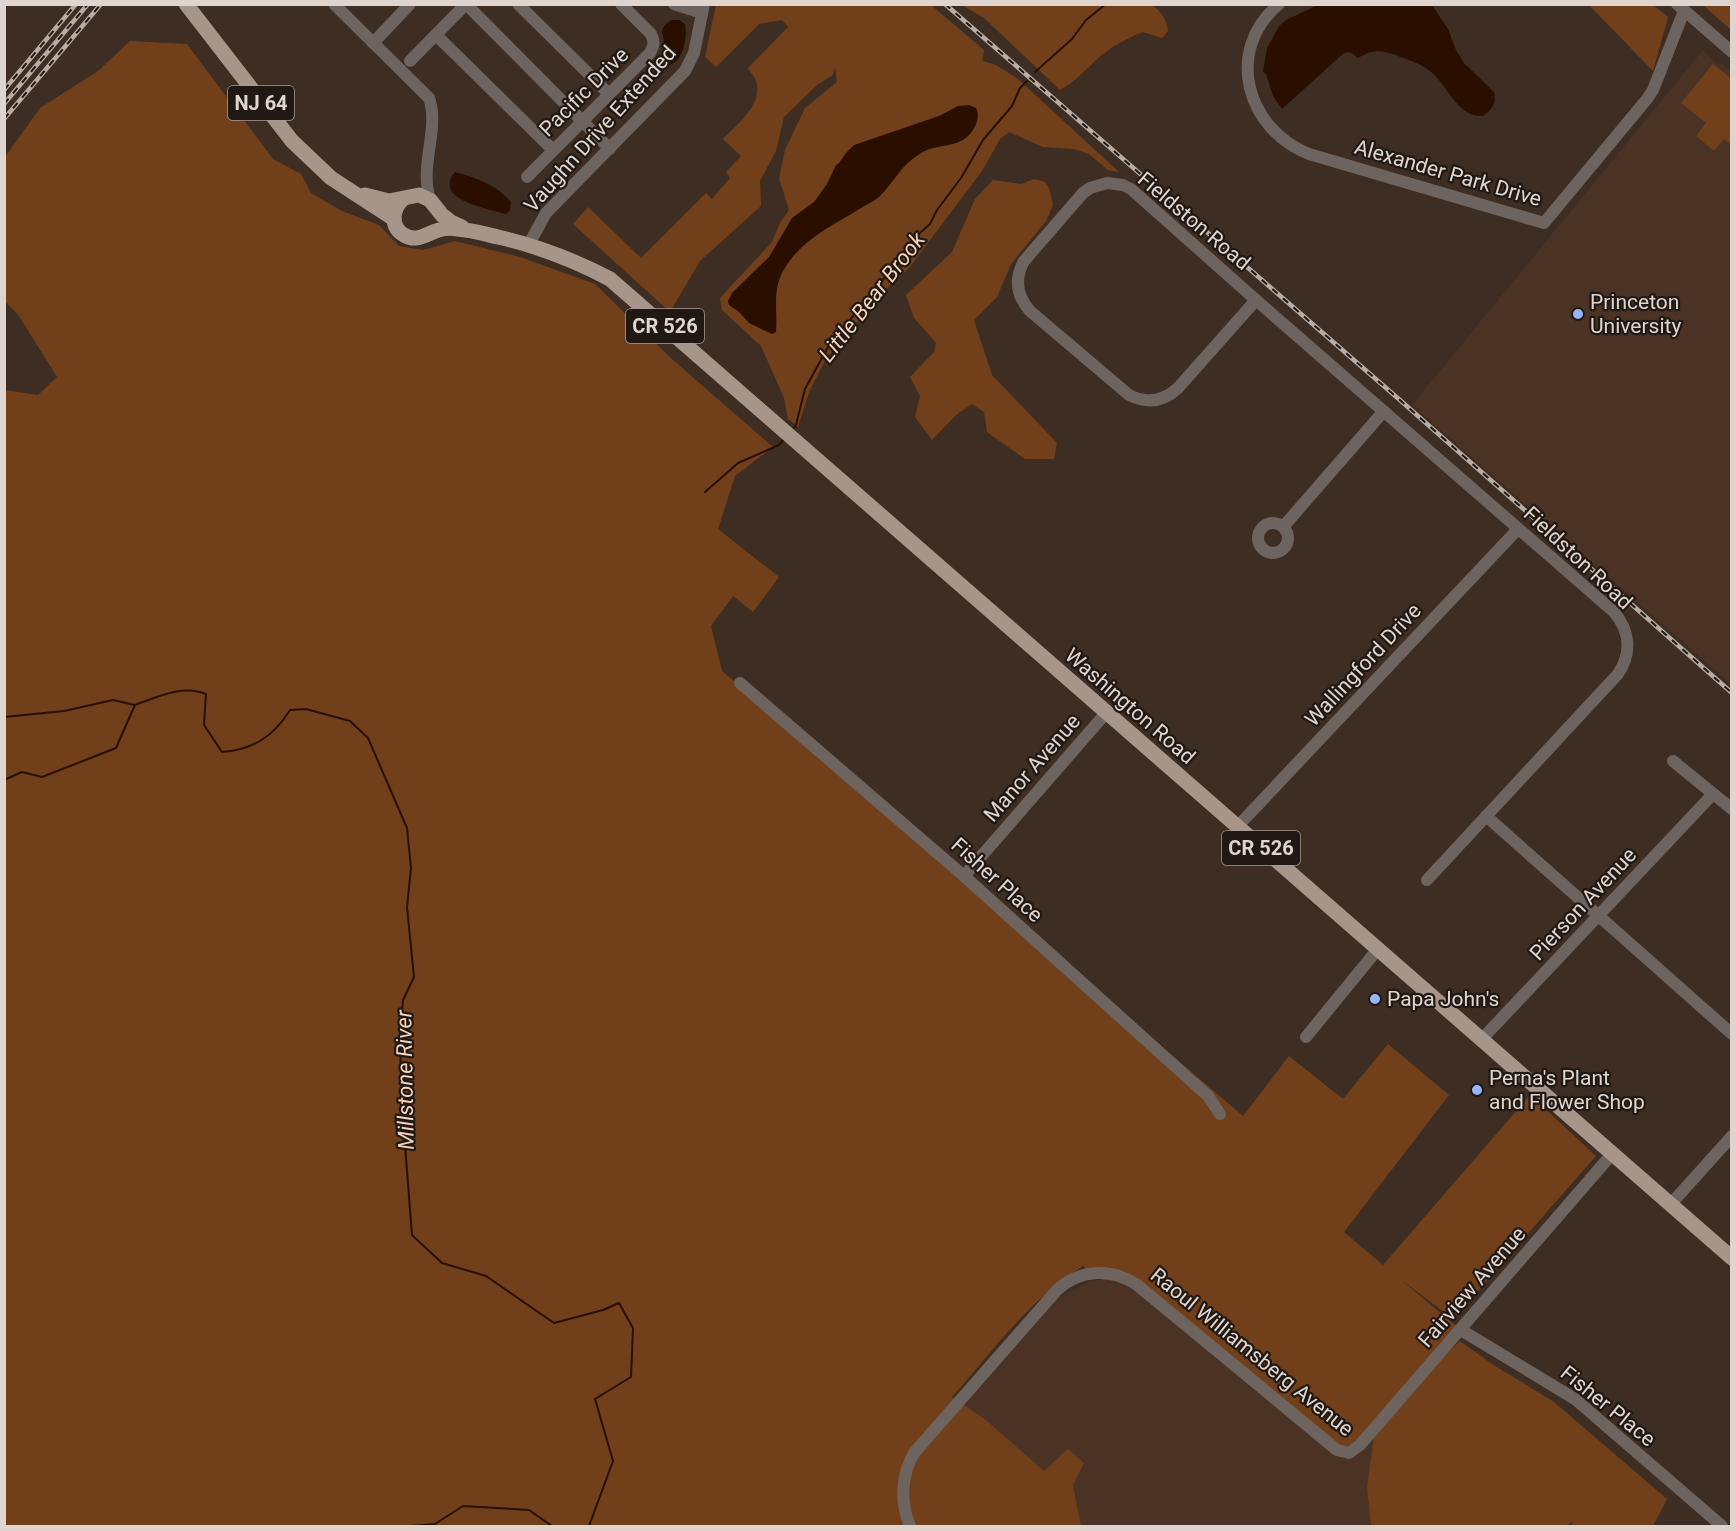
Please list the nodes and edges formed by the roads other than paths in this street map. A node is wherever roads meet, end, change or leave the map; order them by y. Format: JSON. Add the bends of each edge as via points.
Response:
{"nodes":[{"id":1,"x":186,"y":4,"type":"edge"},
{"id":2,"x":334,"y":4,"type":"edge"},
{"id":3,"x":410,"y":4,"type":"edge"},
{"id":4,"x":621,"y":4,"type":"edge"},
{"id":5,"x":674,"y":4,"type":"edge"},
{"id":6,"x":1279,"y":4,"type":"edge"},
{"id":7,"x":466,"y":5,"type":"edge"},
{"id":8,"x":525,"y":6,"type":"edge"},
{"id":9,"x":1680,"y":8,"type":"edge"},
{"id":10,"x":703,"y":9,"type":"edge"},
{"id":11,"x":436,"y":35,"type":"junction"},
{"id":12,"x":372,"y":43,"type":"junction"},
{"id":13,"x":1731,"y":52,"type":"edge"},
{"id":14,"x":410,"y":61,"type":"dead end"},
{"id":15,"x":609,"y":94,"type":"junction"},
{"id":16,"x":581,"y":122,"type":"junction"},
{"id":17,"x":610,"y":149,"type":"junction"},
{"id":18,"x":554,"y":150,"type":"junction"},
{"id":19,"x":425,"y":169,"type":"junction"},
{"id":20,"x":527,"y":177,"type":"dead end"},
{"id":21,"x":348,"y":189,"type":"junction"},
{"id":22,"x":405,"y":198,"type":"junction"},
{"id":23,"x":432,"y":202,"type":"junction"},
{"id":24,"x":394,"y":219,"type":"junction"},
{"id":25,"x":430,"y":232,"type":"junction"},
{"id":26,"x":475,"y":232,"type":"junction"},
{"id":27,"x":529,"y":244,"type":"junction"},
{"id":28,"x":1256,"y":300,"type":"junction"},
{"id":29,"x":1384,"y":411,"type":"junction"},
{"id":30,"x":1283,"y":527,"type":"dead end"},
{"id":31,"x":1518,"y":529,"type":"junction"},
{"id":32,"x":740,"y":684,"type":"dead end"},
{"id":33,"x":1106,"y":713,"type":"junction"},
{"id":34,"x":1673,"y":761,"type":"dead end"},
{"id":35,"x":1713,"y":794,"type":"junction"},
{"id":36,"x":1731,"y":809,"type":"edge"},
{"id":37,"x":1486,"y":816,"type":"junction"},
{"id":38,"x":1237,"y":827,"type":"junction"},
{"id":39,"x":964,"y":876,"type":"junction"},
{"id":40,"x":1426,"y":880,"type":"dead end"},
{"id":41,"x":1598,"y":916,"type":"junction"},
{"id":42,"x":1377,"y":950,"type":"junction"},
{"id":43,"x":1731,"y":1034,"type":"edge"},
{"id":44,"x":1306,"y":1037,"type":"dead end"},
{"id":45,"x":1481,"y":1040,"type":"junction"},
{"id":46,"x":1220,"y":1114,"type":"dead end"},
{"id":47,"x":1731,"y":1136,"type":"edge"},
{"id":48,"x":1612,"y":1154,"type":"junction"},
{"id":49,"x":1670,"y":1205,"type":"junction"},
{"id":50,"x":1731,"y":1258,"type":"edge"},
{"id":51,"x":1461,"y":1330,"type":"junction"},
{"id":52,"x":1360,"y":1445,"type":"joint"},
{"id":53,"x":910,"y":1527,"type":"edge"},
{"id":54,"x":1722,"y":1527,"type":"edge"}],
"edges":[{"from":1,"to":21,"type":"main road","number":"NJ 64","via":[[283,131],[331,178]]},
{"from":2,"to":12,"type":"street"},
{"from":3,"to":12,"type":"street"},
{"from":4,"to":15,"type":"street","name":"Pacific Drive","via":[[651,34],[654,45]]},
{"from":5,"to":10,"type":"street"},
{"from":6,"to":9,"type":"street","name":"Alexander Park Drive","via":[[1255,32],[1247,55],[1257,108],[1280,137],[1309,154],[1544,223],[1653,90]]},
{"from":7,"to":11,"type":"street"},
{"from":7,"to":16,"type":"street"},
{"from":8,"to":15,"type":"street"},
{"from":9,"to":13,"type":"street"},
{"from":10,"to":17,"type":"street","name":"Vaughn Drive Extended","via":[[694,53],[685,71]]},
{"from":11,"to":14,"type":"street"},
{"from":11,"to":18,"type":"street"},
{"from":12,"to":19,"type":"street","via":[[429,98],[433,111]]},
{"from":15,"to":16,"type":"street","name":"Pacific Drive"},
{"from":16,"to":17,"type":"street"},
{"from":16,"to":18,"type":"street","name":"Pacific Drive"},
{"from":17,"to":27,"type":"street","name":"Vaughn Drive Extended","via":[[546,213]]},
{"from":18,"to":20,"type":"street","name":"Pacific Drive"},
{"from":19,"to":22,"type":"street"},
{"from":19,"to":23,"type":"street"},
{"from":21,"to":22,"type":"main road","number":"NJ 64","via":[[380,199]]},
{"from":21,"to":24,"type":"main road","number":"NJ 64"},
{"from":22,"to":23,"type":"main road","name":"Washington Road","number":"CR 526","via":[[419,195]]},
{"from":22,"to":24,"type":"main road","via":[[394,211]]},
{"from":23,"to":25,"type":"main road","via":[[437,220]]},
{"from":23,"to":26,"type":"main road","name":"Washington Road","number":"CR 526","via":[[452,222]]},
{"from":24,"to":25,"type":"main road","name":"Washington Road","number":"CR 526","via":[[399,231],[411,238]]},
{"from":25,"to":26,"type":"main road","name":"Washington Road","number":"CR 526"},
{"from":26,"to":27,"type":"main road","name":"Washington Road","number":"CR 526"},
{"from":27,"to":33,"type":"main road","name":"Washington Road","number":"CR 526","via":[[610,279]]},
{"from":28,"to":28,"type":"street","name":"Fieldston Road","via":[[1131,189],[1114,183],[1099,184],[1083,194],[1024,261],[1018,278],[1020,296],[1030,311],[1129,395],[1146,401],[1164,398],[1178,388]]},
{"from":28,"to":29,"type":"street","name":"Fieldston Road"},
{"from":29,"to":30,"type":"street"},
{"from":29,"to":31,"type":"street","name":"Fieldston Road"},
{"from":31,"to":37,"type":"street","name":"Fieldston Road","via":[[1614,612],[1625,629],[1627,657],[1618,674]]},
{"from":31,"to":38,"type":"street","name":"Wallingford Drive"},
{"from":32,"to":39,"type":"street","name":"Fisher Place"},
{"from":33,"to":38,"type":"main road","name":"Washington Road","number":"CR 526"},
{"from":33,"to":39,"type":"street","name":"Manor Avenue"},
{"from":34,"to":35,"type":"street"},
{"from":35,"to":36,"type":"street"},
{"from":35,"to":41,"type":"street","name":"Pierson Avenue"},
{"from":37,"to":40,"type":"street","name":"Fieldston Road"},
{"from":37,"to":41,"type":"street"},
{"from":38,"to":42,"type":"main road","name":"Washington Road","number":"CR 526"},
{"from":39,"to":46,"type":"street","name":"Fisher Place","via":[[1208,1096]]},
{"from":41,"to":43,"type":"street"},
{"from":41,"to":45,"type":"street","name":"Pierson Avenue"},
{"from":42,"to":44,"type":"street"},
{"from":42,"to":45,"type":"main road","name":"Washington Road","number":"CR 526"},
{"from":45,"to":48,"type":"main road","name":"Washington Road","number":"CR 526"},
{"from":47,"to":49,"type":"street"},
{"from":48,"to":49,"type":"main road","name":"Washington Road","number":"CR 526"},
{"from":48,"to":51,"type":"street","name":"Fairview Avenue"},
{"from":49,"to":50,"type":"main road","name":"Washington Road","number":"CR 526"},
{"from":51,"to":52,"type":"street","name":"Fairview Avenue"},
{"from":51,"to":54,"type":"street","name":"Fisher Place","via":[[1575,1399]]},
{"from":52,"to":53,"type":"street","name":"Raoul Williamsberg Avenue","via":[[1349,1453],[1337,1450],[1136,1284],[1109,1273],[1087,1274],[1057,1290],[914,1453],[905,1472],[903,1490]]}]}
